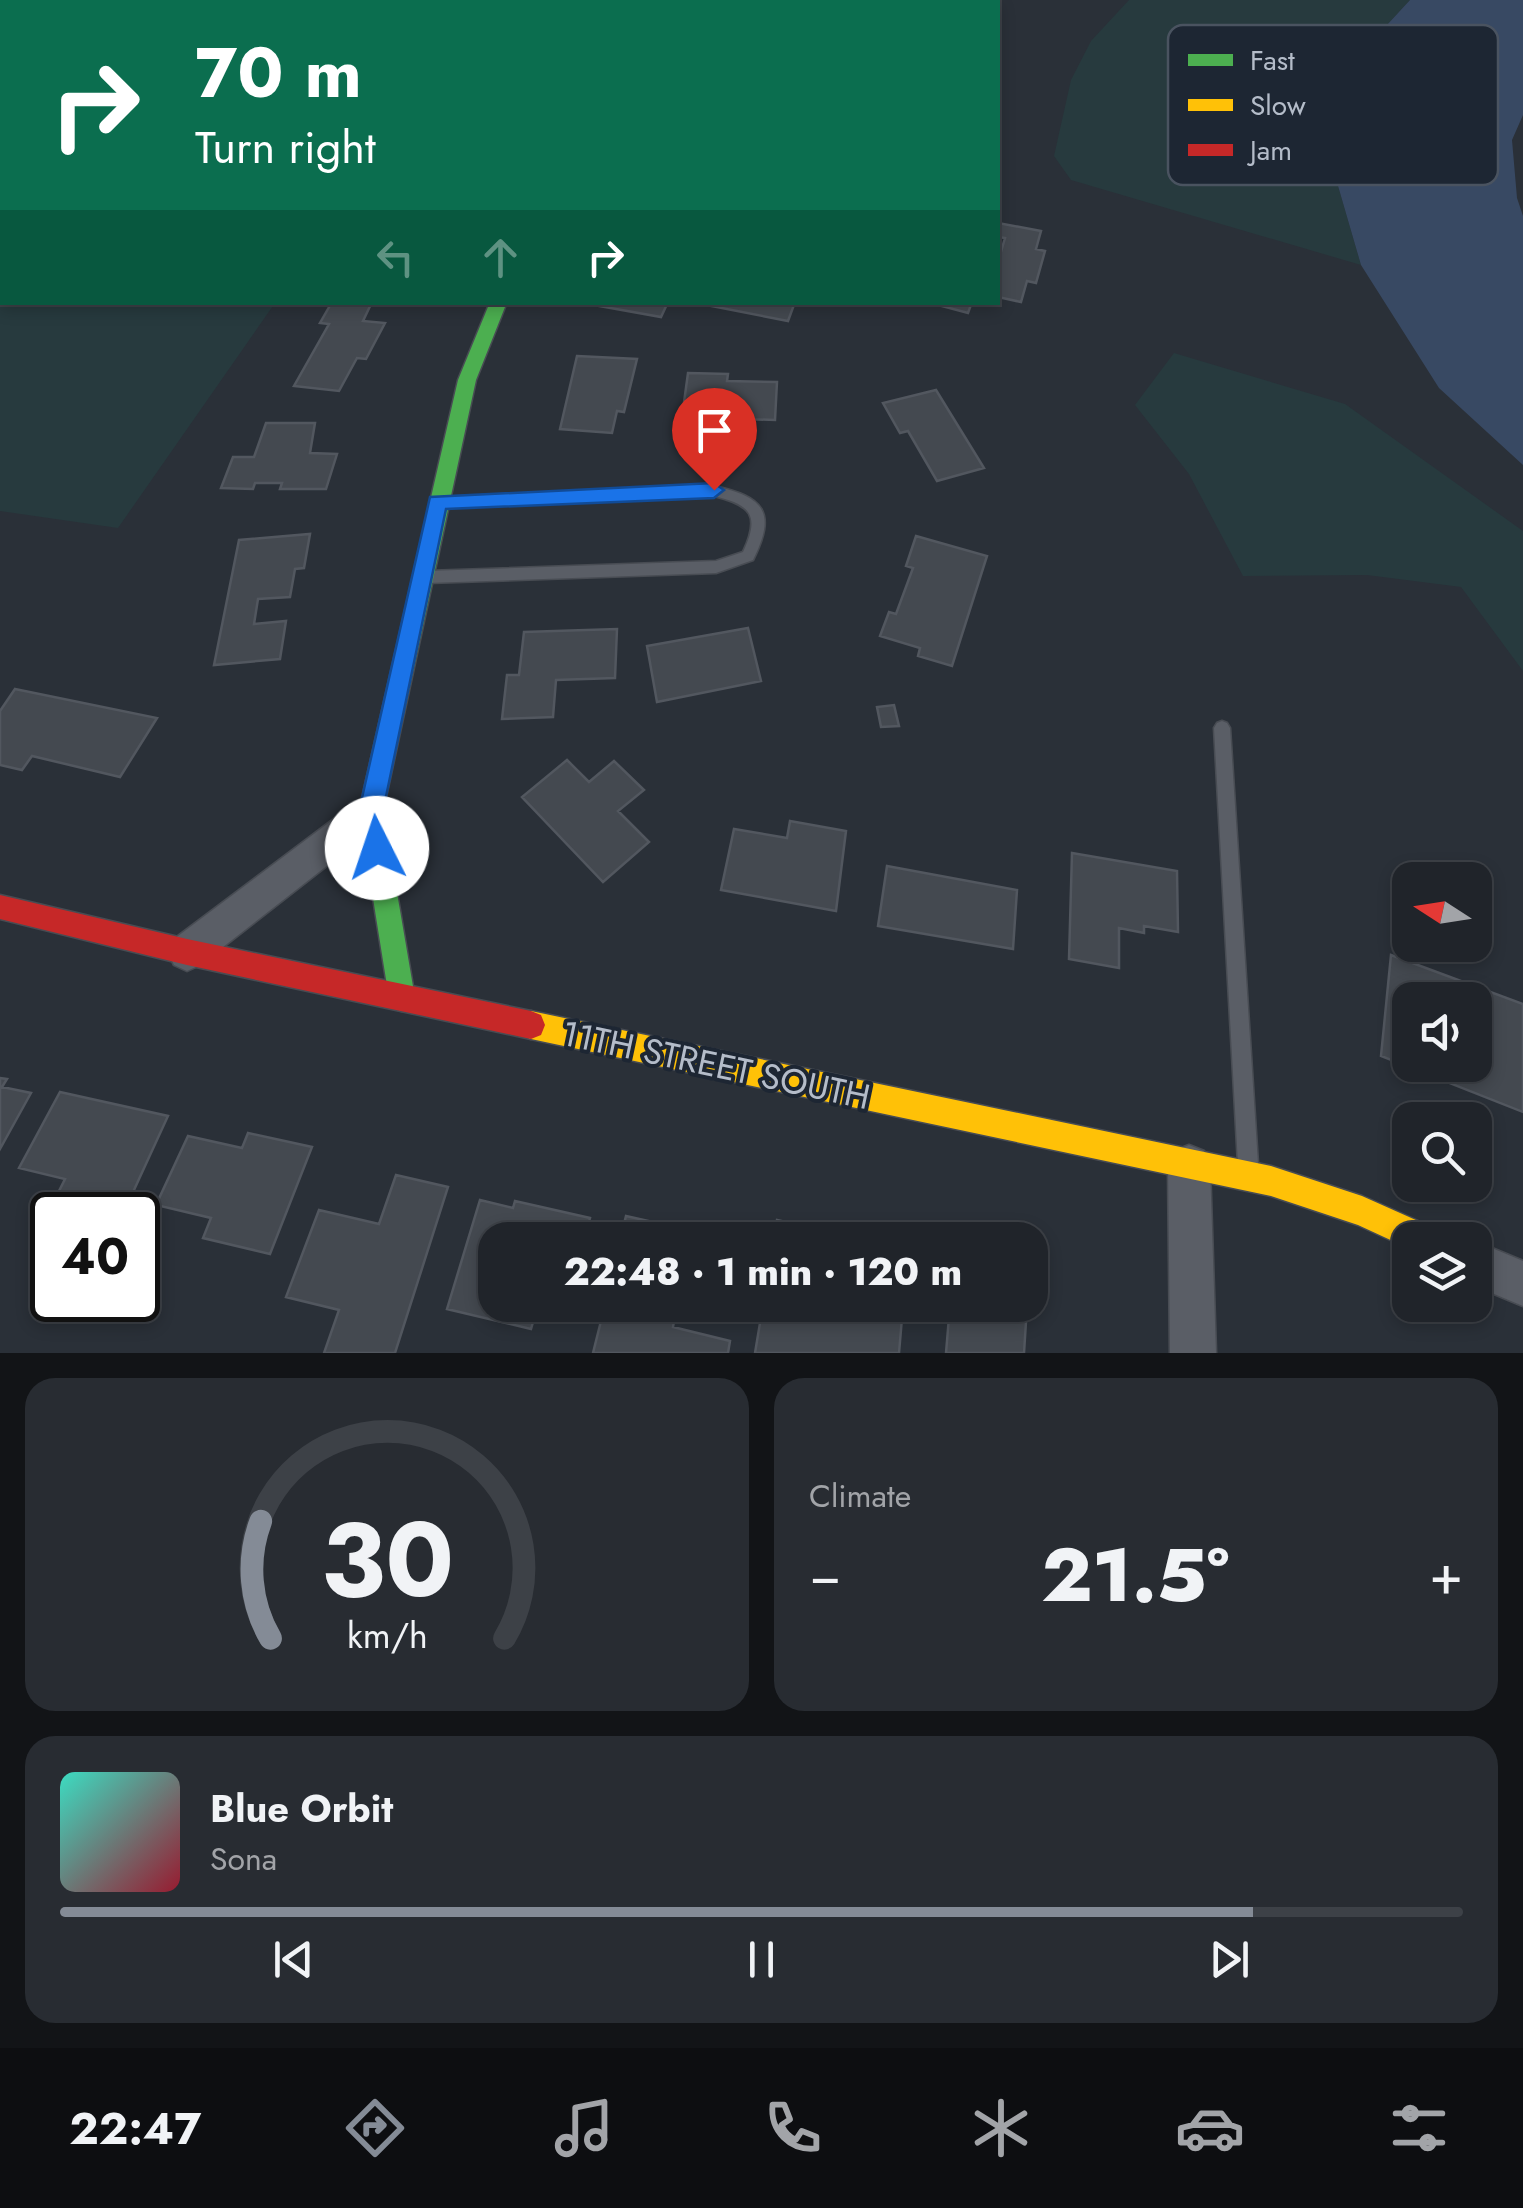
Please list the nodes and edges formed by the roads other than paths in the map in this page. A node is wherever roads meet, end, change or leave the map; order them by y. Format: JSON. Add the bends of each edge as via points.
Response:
{"nodes":[{"id":1,"x":498,"y":305,"type":"edge"},
{"id":2,"x":438,"y":502,"type":"junction"},
{"id":3,"x":424,"y":577,"type":"junction"},
{"id":4,"x":1222,"y":728,"type":"dead end"},
{"id":5,"x":371,"y":811,"type":"junction"},
{"id":6,"x":0,"y":907,"type":"edge"},
{"id":7,"x":186,"y":952,"type":"junction"},
{"id":8,"x":402,"y":998,"type":"junction"},
{"id":9,"x":1189,"y":1166,"type":"junction"},
{"id":10,"x":1248,"y":1178,"type":"junction"},
{"id":11,"x":1392,"y":1225,"type":"edge"},
{"id":12,"x":1492,"y":1270,"type":"edge"},
{"id":13,"x":1523,"y":1284,"type":"edge"},
{"id":14,"x":1193,"y":1353,"type":"edge"}],
"edges":[{"from":1,"to":2,"type":"street","via":[[467,380]]},
{"from":2,"to":3,"type":"street"},
{"from":2,"to":3,"type":"lane","via":[[714,490],[743,496],[759,512],[762,530],[748,556],[716,567]]},
{"from":3,"to":5,"type":"street"},
{"from":4,"to":10,"type":"lane"},
{"from":5,"to":7,"type":"street"},
{"from":5,"to":8,"type":"street"},
{"from":6,"to":7,"type":"street","name":"11TH STREET SOUTH"},
{"from":7,"to":8,"type":"street","name":"11TH STREET SOUTH"},
{"from":8,"to":9,"type":"street","name":"11TH STREET SOUTH"},
{"from":9,"to":10,"type":"street","name":"11TH STREET SOUTH"},
{"from":9,"to":14,"type":"street"},
{"from":10,"to":11,"type":"street","name":"11TH STREET SOUTH"},
{"from":12,"to":13,"type":"street"}]}
